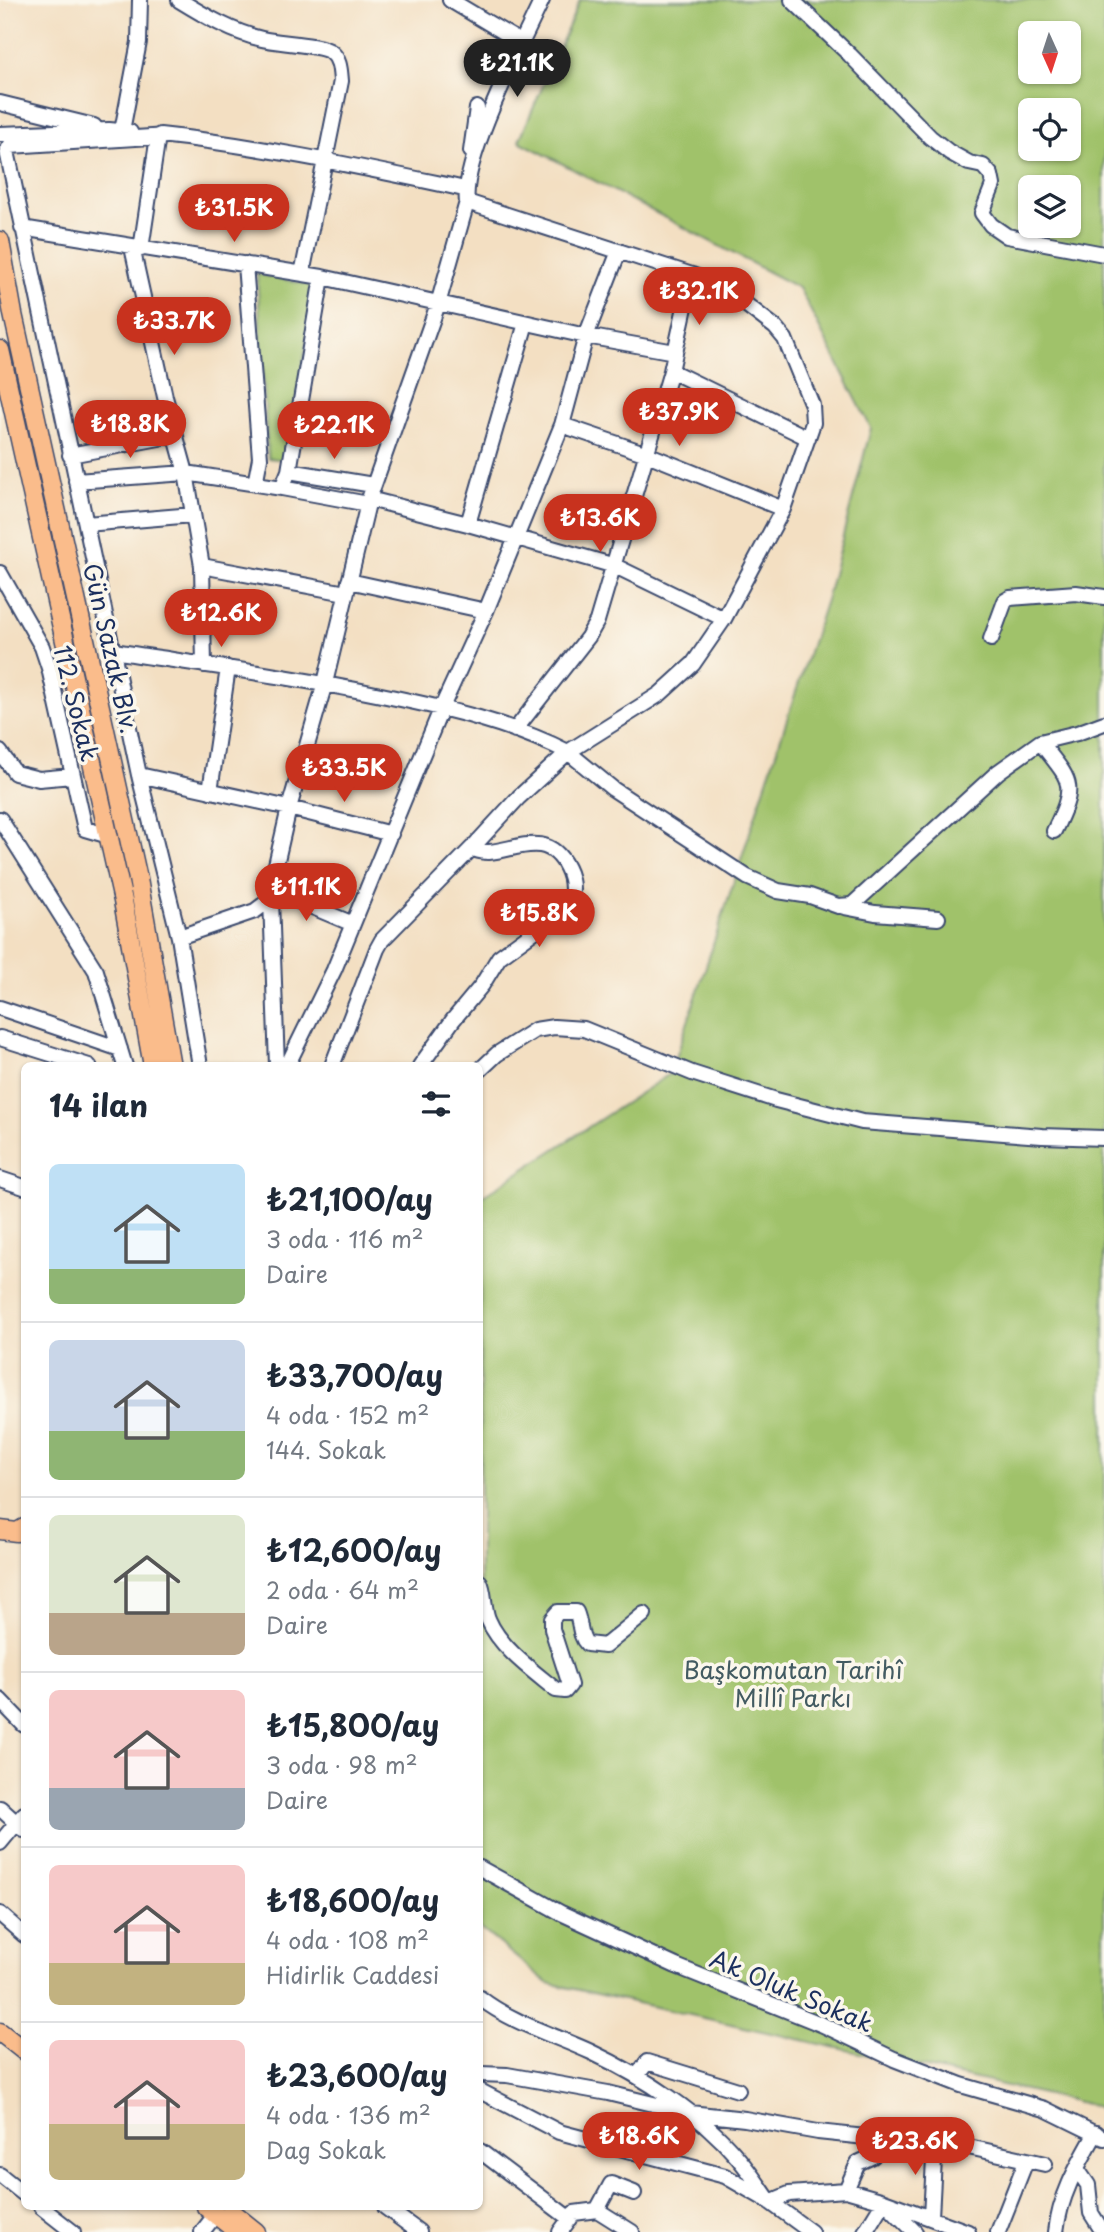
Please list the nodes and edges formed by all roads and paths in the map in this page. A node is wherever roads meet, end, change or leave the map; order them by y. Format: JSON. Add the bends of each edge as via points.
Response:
{"nodes":[{"id":1,"x":140,"y":0,"type":"edge"},
{"id":2,"x":179,"y":0,"type":"edge"},
{"id":3,"x":450,"y":0,"type":"edge"},
{"id":4,"x":542,"y":0,"type":"edge"},
{"id":5,"x":792,"y":0,"type":"edge"},
{"id":6,"x":523,"y":43,"type":"junction"},
{"id":7,"x":0,"y":103,"type":"edge"},
{"id":8,"x":477,"y":108,"type":"dead end"},
{"id":9,"x":116,"y":131,"type":"junction"},
{"id":10,"x":0,"y":134,"type":"edge"},
{"id":11,"x":162,"y":136,"type":"junction"},
{"id":12,"x":325,"y":160,"type":"junction"},
{"id":13,"x":469,"y":173,"type":"junction"},
{"id":14,"x":466,"y":196,"type":"junction"},
{"id":15,"x":22,"y":228,"type":"junction"},
{"id":16,"x":0,"y":241,"type":"edge"},
{"id":17,"x":137,"y":248,"type":"junction"},
{"id":18,"x":619,"y":251,"type":"junction"},
{"id":19,"x":1104,"y":254,"type":"edge"},
{"id":20,"x":245,"y":264,"type":"junction"},
{"id":21,"x":302,"y":274,"type":"junction"},
{"id":22,"x":692,"y":275,"type":"junction"},
{"id":23,"x":322,"y":277,"type":"junction"},
{"id":24,"x":438,"y":304,"type":"junction"},
{"id":25,"x":526,"y":323,"type":"junction"},
{"id":26,"x":586,"y":336,"type":"junction"},
{"id":27,"x":0,"y":350,"type":"edge"},
{"id":28,"x":675,"y":352,"type":"junction"},
{"id":29,"x":671,"y":371,"type":"junction"},
{"id":30,"x":562,"y":425,"type":"junction"},
{"id":31,"x":175,"y":435,"type":"junction"},
{"id":32,"x":808,"y":438,"type":"junction"},
{"id":33,"x":647,"y":454,"type":"junction"},
{"id":34,"x":71,"y":455,"type":"junction"},
{"id":35,"x":289,"y":471,"type":"junction"},
{"id":36,"x":186,"y":473,"type":"junction"},
{"id":37,"x":76,"y":481,"type":"junction"},
{"id":38,"x":255,"y":484,"type":"junction"},
{"id":39,"x":282,"y":488,"type":"junction"},
{"id":40,"x":370,"y":496,"type":"junction"},
{"id":41,"x":782,"y":509,"type":"junction"},
{"id":42,"x":193,"y":515,"type":"junction"},
{"id":43,"x":86,"y":524,"type":"junction"},
{"id":44,"x":468,"y":524,"type":"junction"},
{"id":45,"x":516,"y":538,"type":"junction"},
{"id":46,"x":202,"y":566,"type":"junction"},
{"id":47,"x":615,"y":566,"type":"junction"},
{"id":48,"x":0,"y":573,"type":"edge"},
{"id":49,"x":348,"y":587,"type":"junction"},
{"id":50,"x":1104,"y":597,"type":"edge"},
{"id":51,"x":485,"y":611,"type":"junction"},
{"id":52,"x":724,"y":619,"type":"junction"},
{"id":53,"x":991,"y":639,"type":"dead end"},
{"id":54,"x":113,"y":651,"type":"junction"},
{"id":55,"x":204,"y":664,"type":"junction"},
{"id":56,"x":228,"y":668,"type":"junction"},
{"id":57,"x":325,"y":683,"type":"junction"},
{"id":58,"x":442,"y":707,"type":"junction"},
{"id":59,"x":1104,"y":723,"type":"edge"},
{"id":60,"x":515,"y":730,"type":"junction"},
{"id":61,"x":1040,"y":742,"type":"junction"},
{"id":62,"x":0,"y":752,"type":"edge"},
{"id":63,"x":568,"y":752,"type":"junction"},
{"id":64,"x":8,"y":774,"type":"edge"},
{"id":65,"x":139,"y":775,"type":"junction"},
{"id":66,"x":72,"y":776,"type":"junction"},
{"id":67,"x":210,"y":791,"type":"junction"},
{"id":68,"x":289,"y":808,"type":"junction"},
{"id":69,"x":0,"y":819,"type":"edge"},
{"id":70,"x":1054,"y":831,"type":"dead end"},
{"id":71,"x":391,"y":834,"type":"junction"},
{"id":72,"x":108,"y":836,"type":"junction"},
{"id":73,"x":472,"y":848,"type":"junction"},
{"id":74,"x":271,"y":894,"type":"junction"},
{"id":75,"x":844,"y":907,"type":"junction"},
{"id":76,"x":937,"y":918,"type":"dead end"},
{"id":77,"x":353,"y":924,"type":"junction"},
{"id":78,"x":179,"y":937,"type":"junction"},
{"id":79,"x":0,"y":1008,"type":"edge"},
{"id":80,"x":0,"y":1038,"type":"edge"},
{"id":81,"x":120,"y":1049,"type":"junction"},
{"id":82,"x":45,"y":1059,"type":"edge"},
{"id":83,"x":64,"y":1062,"type":"edge"},
{"id":84,"x":124,"y":1062,"type":"edge"},
{"id":85,"x":152,"y":1062,"type":"edge"},
{"id":86,"x":171,"y":1062,"type":"edge"},
{"id":87,"x":199,"y":1062,"type":"edge"},
{"id":88,"x":277,"y":1062,"type":"edge"},
{"id":89,"x":289,"y":1062,"type":"edge"},
{"id":90,"x":334,"y":1062,"type":"edge"},
{"id":91,"x":423,"y":1062,"type":"edge"},
{"id":92,"x":483,"y":1067,"type":"edge"},
{"id":93,"x":1104,"y":1138,"type":"edge"},
{"id":94,"x":0,"y":1179,"type":"edge"},
{"id":95,"x":21,"y":1182,"type":"edge"},
{"id":96,"x":0,"y":1530,"type":"edge"},
{"id":97,"x":21,"y":1530,"type":"edge"},
{"id":98,"x":483,"y":1606,"type":"edge"},
{"id":99,"x":644,"y":1614,"type":"dead end"},
{"id":100,"x":0,"y":1700,"type":"edge"},
{"id":101,"x":21,"y":1722,"type":"edge"},
{"id":102,"x":0,"y":1808,"type":"edge"},
{"id":103,"x":21,"y":1821,"type":"edge"},
{"id":104,"x":21,"y":1823,"type":"edge"},
{"id":105,"x":0,"y":1843,"type":"edge"},
{"id":106,"x":483,"y":1870,"type":"edge"},
{"id":107,"x":0,"y":1914,"type":"edge"},
{"id":108,"x":21,"y":1932,"type":"edge"},
{"id":109,"x":483,"y":2001,"type":"edge"},
{"id":110,"x":0,"y":2032,"type":"edge"},
{"id":111,"x":0,"y":2043,"type":"edge"},
{"id":112,"x":21,"y":2049,"type":"edge"},
{"id":113,"x":21,"y":2060,"type":"edge"},
{"id":114,"x":483,"y":2074,"type":"edge"},
{"id":115,"x":637,"y":2076,"type":"junction"},
{"id":116,"x":738,"y":2090,"type":"dead end"},
{"id":117,"x":483,"y":2093,"type":"edge"},
{"id":118,"x":690,"y":2113,"type":"junction"},
{"id":119,"x":1100,"y":2136,"type":"edge"},
{"id":120,"x":886,"y":2139,"type":"junction"},
{"id":121,"x":483,"y":2153,"type":"edge"},
{"id":122,"x":1026,"y":2161,"type":"junction"},
{"id":123,"x":1045,"y":2164,"type":"dead end"},
{"id":124,"x":1076,"y":2169,"type":"junction"},
{"id":125,"x":1,"y":2177,"type":"edge"},
{"id":126,"x":846,"y":2190,"type":"junction"},
{"id":127,"x":21,"y":2192,"type":"edge"},
{"id":128,"x":634,"y":2193,"type":"dead end"},
{"id":129,"x":884,"y":2201,"type":"junction"},
{"id":130,"x":770,"y":2202,"type":"junction"},
{"id":131,"x":45,"y":2210,"type":"edge"},
{"id":132,"x":218,"y":2210,"type":"edge"},
{"id":133,"x":221,"y":2210,"type":"edge"},
{"id":134,"x":222,"y":2210,"type":"edge"},
{"id":135,"x":389,"y":2210,"type":"edge"},
{"id":136,"x":597,"y":2210,"type":"junction"},
{"id":137,"x":931,"y":2217,"type":"junction"},
{"id":138,"x":570,"y":2219,"type":"junction"},
{"id":139,"x":73,"y":2232,"type":"edge"},
{"id":140,"x":202,"y":2232,"type":"edge"},
{"id":141,"x":238,"y":2232,"type":"edge"},
{"id":142,"x":256,"y":2232,"type":"edge"},
{"id":143,"x":419,"y":2232,"type":"edge"},
{"id":144,"x":560,"y":2232,"type":"edge"},
{"id":145,"x":632,"y":2232,"type":"edge"},
{"id":146,"x":811,"y":2232,"type":"edge"},
{"id":147,"x":865,"y":2232,"type":"edge"},
{"id":148,"x":915,"y":2232,"type":"edge"},
{"id":149,"x":968,"y":2232,"type":"edge"},
{"id":150,"x":998,"y":2232,"type":"edge"},
{"id":151,"x":1056,"y":2232,"type":"edge"},
{"id":152,"x":1103,"y":2232,"type":"edge"}],
"edges":[{"from":1,"to":9,"type":"street","via":[[139,42]]},
{"from":2,"to":12,"type":"street","via":[[244,34],[331,52],[340,63],[341,81]]},
{"from":3,"to":6,"type":"street"},
{"from":4,"to":6,"type":"street"},
{"from":5,"to":19,"type":"street","via":[[930,137],[991,175],[993,185],[982,213],[991,225],[1007,236]]},
{"from":6,"to":13,"type":"street"},
{"from":7,"to":9,"type":"street"},
{"from":8,"to":13,"type":"street"},
{"from":9,"to":10,"type":"street"},
{"from":9,"to":11,"type":"street"},
{"from":11,"to":12,"type":"street"},
{"from":11,"to":15,"type":"street","via":[[10,146],[6,151]]},
{"from":11,"to":17,"type":"street"},
{"from":12,"to":14,"type":"street"},
{"from":12,"to":21,"type":"street"},
{"from":13,"to":14,"type":"street"},
{"from":14,"to":18,"type":"street"},
{"from":14,"to":24,"type":"street"},
{"from":15,"to":17,"type":"street"},
{"from":15,"to":34,"type":"street"},
{"from":16,"to":86,"type":"main road","name":"Gün Sazak Blv.","via":[[138,879]]},
{"from":17,"to":20,"type":"street"},
{"from":17,"to":31,"type":"street"},
{"from":18,"to":22,"type":"street"},
{"from":18,"to":26,"type":"street"},
{"from":20,"to":21,"type":"street"},
{"from":20,"to":38,"type":"street","via":[[260,458]]},
{"from":21,"to":23,"type":"street"},
{"from":22,"to":28,"type":"street"},
{"from":22,"to":32,"type":"street","via":[[723,287],[785,339],[812,405]]},
{"from":23,"to":24,"type":"street"},
{"from":23,"to":35,"type":"street"},
{"from":24,"to":25,"type":"street"},
{"from":24,"to":40,"type":"street"},
{"from":25,"to":26,"type":"street"},
{"from":25,"to":44,"type":"street"},
{"from":26,"to":28,"type":"street"},
{"from":26,"to":30,"type":"street"},
{"from":27,"to":72,"type":"main road","name":"Gün Sazak Blv."},
{"from":28,"to":29,"type":"street"},
{"from":29,"to":32,"type":"street"},
{"from":29,"to":33,"type":"street"},
{"from":30,"to":33,"type":"street"},
{"from":30,"to":45,"type":"street"},
{"from":31,"to":34,"type":"street"},
{"from":31,"to":36,"type":"street"},
{"from":32,"to":41,"type":"street"},
{"from":33,"to":41,"type":"street"},
{"from":33,"to":47,"type":"street"},
{"from":34,"to":37,"type":"street"},
{"from":35,"to":39,"type":"street"},
{"from":35,"to":40,"type":"street"},
{"from":36,"to":37,"type":"street"},
{"from":36,"to":38,"type":"street"},
{"from":36,"to":42,"type":"street"},
{"from":37,"to":43,"type":"street"},
{"from":38,"to":39,"type":"street"},
{"from":39,"to":40,"type":"street"},
{"from":40,"to":44,"type":"street"},
{"from":40,"to":49,"type":"street"},
{"from":41,"to":52,"type":"street"},
{"from":42,"to":43,"type":"street"},
{"from":42,"to":46,"type":"street"},
{"from":43,"to":54,"type":"street"},
{"from":44,"to":45,"type":"street"},
{"from":45,"to":47,"type":"street"},
{"from":45,"to":51,"type":"street"},
{"from":46,"to":49,"type":"street"},
{"from":46,"to":55,"type":"street"},
{"from":47,"to":52,"type":"street"},
{"from":47,"to":60,"type":"street","via":[[588,637]]},
{"from":48,"to":66,"type":"street","name":"112. Sokak","via":[[42,647],[54,683]]},
{"from":49,"to":51,"type":"street"},
{"from":49,"to":57,"type":"street"},
{"from":50,"to":53,"type":"street","via":[[1076,593],[1010,598]]},
{"from":51,"to":58,"type":"street"},
{"from":52,"to":63,"type":"street","via":[[693,664],[660,694]]},
{"from":54,"to":55,"type":"street"},
{"from":54,"to":65,"type":"street"},
{"from":55,"to":56,"type":"street"},
{"from":56,"to":57,"type":"street"},
{"from":56,"to":67,"type":"street"},
{"from":57,"to":58,"type":"street"},
{"from":57,"to":68,"type":"street"},
{"from":58,"to":60,"type":"street"},
{"from":58,"to":71,"type":"street"},
{"from":59,"to":61,"type":"street"},
{"from":60,"to":63,"type":"street"},
{"from":61,"to":70,"type":"street","via":[[1067,777],[1070,791]]},
{"from":61,"to":75,"type":"street","via":[[998,772],[852,905]]},
{"from":62,"to":64,"type":"street"},
{"from":63,"to":73,"type":"street"},
{"from":63,"to":75,"type":"street","via":[[612,789],[747,877],[778,891]]},
{"from":64,"to":66,"type":"street","via":[[39,779]]},
{"from":65,"to":67,"type":"street"},
{"from":65,"to":78,"type":"street"},
{"from":66,"to":72,"type":"street","name":"112. Sokak","via":[[85,829]]},
{"from":67,"to":68,"type":"street"},
{"from":68,"to":71,"type":"street"},
{"from":68,"to":74,"type":"street"},
{"from":69,"to":81,"type":"street","via":[[96,971]]},
{"from":71,"to":77,"type":"street"},
{"from":72,"to":85,"type":"main road","name":"Gün Sazak Blv."},
{"from":73,"to":90,"type":"street","via":[[382,940]]},
{"from":73,"to":91,"type":"street","via":[[485,852],[538,845],[547,848],[569,871],[572,897],[569,906],[499,957]]},
{"from":74,"to":77,"type":"street"},
{"from":74,"to":78,"type":"street","via":[[255,911]]},
{"from":74,"to":88,"type":"street"},
{"from":75,"to":76,"type":"street"},
{"from":77,"to":89,"type":"street"},
{"from":78,"to":87,"type":"street"},
{"from":79,"to":81,"type":"street"},
{"from":80,"to":82,"type":"street"},
{"from":81,"to":84,"type":"street"},
{"from":82,"to":83,"type":"street"},
{"from":92,"to":93,"type":"street","via":[[535,1030],[584,1029],[692,1073],[862,1122]]},
{"from":94,"to":95,"type":"street"},
{"from":96,"to":97,"type":"main road"},
{"from":98,"to":99,"type":"street","via":[[496,1635],[556,1690],[565,1691],[570,1685],[552,1629],[558,1612],[576,1612],[582,1639],[604,1646]]},
{"from":100,"to":101,"type":"street"},
{"from":102,"to":103,"type":"street"},
{"from":104,"to":105,"type":"street"},
{"from":106,"to":119,"type":"street","name":"Ak Oluk Sokak","via":[[561,1913],[676,1966],[824,2025],[894,2059],[961,2085],[1045,2109]]},
{"from":107,"to":108,"type":"street"},
{"from":109,"to":115,"type":"street"},
{"from":110,"to":112,"type":"main road"},
{"from":111,"to":113,"type":"main road"},
{"from":114,"to":118,"type":"street","via":[[608,2093]]},
{"from":115,"to":116,"type":"street","via":[[648,2062]]},
{"from":115,"to":118,"type":"street"},
{"from":117,"to":130,"type":"street","via":[[559,2133],[725,2176]]},
{"from":118,"to":120,"type":"street"},
{"from":118,"to":130,"type":"street","via":[[739,2159]]},
{"from":119,"to":124,"type":"street"},
{"from":120,"to":122,"type":"street","via":[[937,2140]]},
{"from":120,"to":126,"type":"street","via":[[873,2156],[858,2163]]},
{"from":120,"to":137,"type":"street","via":[[934,2159]]},
{"from":121,"to":138,"type":"street"},
{"from":122,"to":123,"type":"street"},
{"from":122,"to":150,"type":"street"},
{"from":124,"to":151,"type":"street","via":[[1058,2213]]},
{"from":124,"to":152,"type":"street","via":[[1088,2185],[1091,2213]]},
{"from":125,"to":127,"type":"street"},
{"from":126,"to":129,"type":"street"},
{"from":126,"to":130,"type":"street","via":[[789,2194]]},
{"from":128,"to":136,"type":"street","via":[[611,2184]]},
{"from":129,"to":137,"type":"street"},
{"from":129,"to":147,"type":"street"},
{"from":129,"to":148,"type":"street"},
{"from":130,"to":146,"type":"street"},
{"from":131,"to":139,"type":"street"},
{"from":132,"to":140,"type":"street"},
{"from":133,"to":141,"type":"main road"},
{"from":134,"to":142,"type":"main road"},
{"from":135,"to":143,"type":"street"},
{"from":136,"to":138,"type":"street","via":[[574,2213]]},
{"from":136,"to":145,"type":"street"},
{"from":137,"to":149,"type":"street"},
{"from":138,"to":144,"type":"street"}]}
